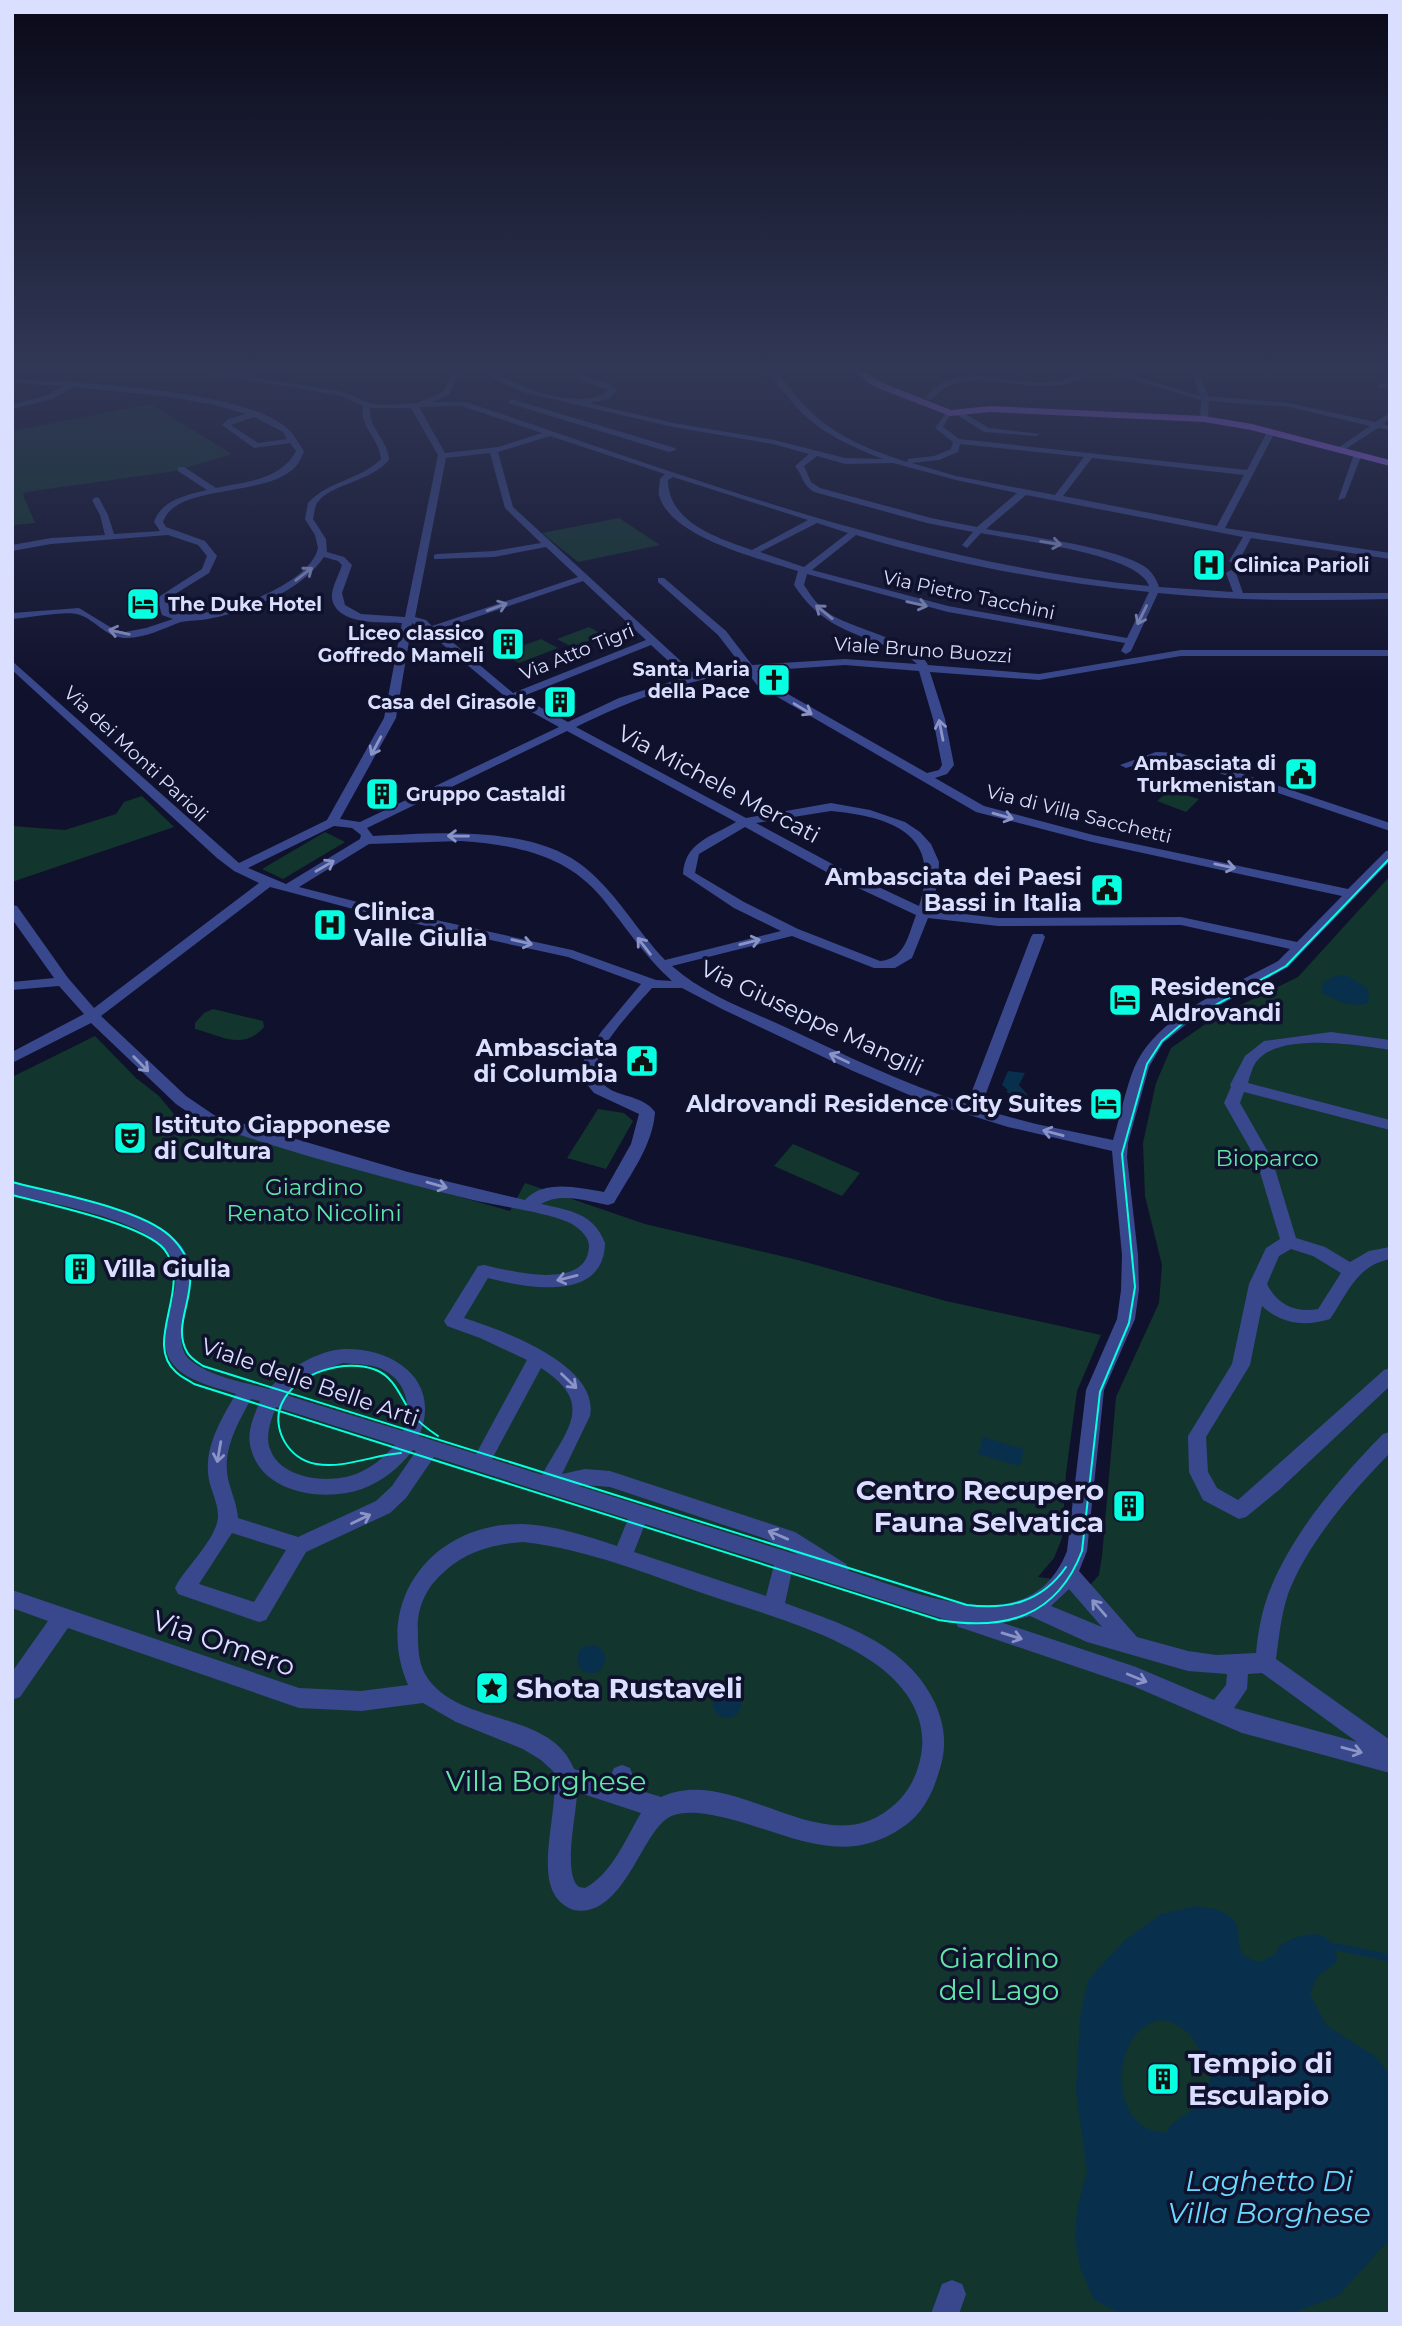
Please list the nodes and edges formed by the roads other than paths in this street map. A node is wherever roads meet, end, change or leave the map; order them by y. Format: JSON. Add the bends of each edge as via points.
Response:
{"nodes":[{"id":1,"x":195,"y":479,"type":"edge"},
{"id":2,"x":264,"y":479,"type":"edge"},
{"id":3,"x":356,"y":479,"type":"edge"},
{"id":4,"x":438,"y":479,"type":"edge"},
{"id":5,"x":500,"y":479,"type":"edge"},
{"id":6,"x":666,"y":479,"type":"edge"},
{"id":7,"x":689,"y":479,"type":"edge"},
{"id":8,"x":806,"y":479,"type":"edge"},
{"id":9,"x":971,"y":479,"type":"edge"},
{"id":10,"x":1072,"y":479,"type":"edge"},
{"id":11,"x":1248,"y":479,"type":"edge"},
{"id":12,"x":1349,"y":479,"type":"edge"},
{"id":13,"x":214,"y":491,"type":"junction"},
{"id":14,"x":1025,"y":491,"type":"junction"},
{"id":15,"x":1057,"y":498,"type":"junction"},
{"id":16,"x":1341,"y":498,"type":"dead end"},
{"id":17,"x":96,"y":500,"type":"dead end"},
{"id":18,"x":816,"y":520,"type":"junction"},
{"id":19,"x":1220,"y":529,"type":"junction"},
{"id":20,"x":979,"y":530,"type":"junction"},
{"id":21,"x":855,"y":532,"type":"junction"},
{"id":22,"x":166,"y":533,"type":"junction"},
{"id":23,"x":1248,"y":535,"type":"junction"},
{"id":24,"x":110,"y":537,"type":"junction"},
{"id":25,"x":548,"y":544,"type":"junction"},
{"id":26,"x":967,"y":545,"type":"dead end"},
{"id":27,"x":12,"y":548,"type":"edge"},
{"id":28,"x":752,"y":552,"type":"junction"},
{"id":29,"x":322,"y":553,"type":"junction"},
{"id":30,"x":1390,"y":556,"type":"edge"},
{"id":31,"x":437,"y":557,"type":"dead end"},
{"id":32,"x":1234,"y":561,"type":"dead end"},
{"id":33,"x":804,"y":571,"type":"junction"},
{"id":34,"x":1231,"y":573,"type":"dead end"},
{"id":35,"x":586,"y":577,"type":"junction"},
{"id":36,"x":661,"y":580,"type":"dead end"},
{"id":37,"x":1155,"y":590,"type":"junction"},
{"id":38,"x":1239,"y":595,"type":"junction"},
{"id":39,"x":1390,"y":596,"type":"edge"},
{"id":40,"x":12,"y":617,"type":"edge"},
{"id":41,"x":184,"y":618,"type":"junction"},
{"id":42,"x":411,"y":618,"type":"junction"},
{"id":43,"x":433,"y":630,"type":"junction"},
{"id":44,"x":406,"y":633,"type":"junction"},
{"id":45,"x":654,"y":639,"type":"junction"},
{"id":46,"x":1130,"y":640,"type":"junction"},
{"id":47,"x":1390,"y":653,"type":"edge"},
{"id":48,"x":1120,"y":663,"type":"junction"},
{"id":49,"x":12,"y":664,"type":"edge"},
{"id":50,"x":925,"y":667,"type":"junction"},
{"id":51,"x":749,"y":669,"type":"junction"},
{"id":52,"x":693,"y":678,"type":"junction"},
{"id":53,"x":512,"y":696,"type":"junction"},
{"id":54,"x":567,"y":726,"type":"junction"},
{"id":55,"x":1126,"y":765,"type":"dead end"},
{"id":56,"x":924,"y":778,"type":"junction"},
{"id":57,"x":332,"y":822,"type":"junction"},
{"id":58,"x":745,"y":822,"type":"junction"},
{"id":59,"x":1390,"y":827,"type":"edge"},
{"id":60,"x":363,"y":834,"type":"junction"},
{"id":61,"x":1390,"y":854,"type":"edge"},
{"id":62,"x":238,"y":869,"type":"junction"},
{"id":63,"x":267,"y":883,"type":"junction"},
{"id":64,"x":288,"y":888,"type":"junction"},
{"id":65,"x":1352,"y":894,"type":"junction"},
{"id":66,"x":12,"y":909,"type":"edge"},
{"id":67,"x":923,"y":913,"type":"junction"},
{"id":68,"x":793,"y":932,"type":"junction"},
{"id":69,"x":1038,"y":937,"type":"dead end"},
{"id":70,"x":1301,"y":947,"type":"junction"},
{"id":71,"x":661,"y":965,"type":"junction"},
{"id":72,"x":62,"y":981,"type":"junction"},
{"id":73,"x":649,"y":983,"type":"junction"},
{"id":74,"x":684,"y":983,"type":"junction"},
{"id":75,"x":12,"y":986,"type":"edge"},
{"id":76,"x":92,"y":1016,"type":"junction"},
{"id":77,"x":1390,"y":1046,"type":"edge"},
{"id":78,"x":12,"y":1058,"type":"edge"},
{"id":79,"x":1237,"y":1085,"type":"junction"},
{"id":80,"x":972,"y":1111,"type":"junction"},
{"id":81,"x":1390,"y":1125,"type":"edge"},
{"id":82,"x":1120,"y":1147,"type":"junction"},
{"id":83,"x":12,"y":1188,"type":"edge"},
{"id":84,"x":528,"y":1207,"type":"junction"},
{"id":85,"x":1289,"y":1242,"type":"junction"},
{"id":86,"x":1390,"y":1253,"type":"edge"},
{"id":87,"x":1350,"y":1270,"type":"junction"},
{"id":88,"x":1258,"y":1284,"type":"junction"},
{"id":89,"x":537,"y":1358,"type":"junction"},
{"id":90,"x":1390,"y":1375,"type":"edge"},
{"id":91,"x":247,"y":1390,"type":"junction"},
{"id":92,"x":270,"y":1397,"type":"junction"},
{"id":93,"x":1390,"y":1440,"type":"edge"},
{"id":94,"x":409,"y":1442,"type":"junction"},
{"id":95,"x":429,"y":1448,"type":"junction"},
{"id":96,"x":480,"y":1464,"type":"junction"},
{"id":97,"x":546,"y":1485,"type":"junction"},
{"id":98,"x":639,"y":1515,"type":"junction"},
{"id":99,"x":227,"y":1523,"type":"junction"},
{"id":100,"x":299,"y":1546,"type":"junction"},
{"id":101,"x":622,"y":1558,"type":"junction"},
{"id":102,"x":785,"y":1559,"type":"junction"},
{"id":103,"x":1068,"y":1573,"type":"junction"},
{"id":104,"x":858,"y":1582,"type":"junction"},
{"id":105,"x":12,"y":1599,"type":"edge"},
{"id":106,"x":1031,"y":1607,"type":"junction"},
{"id":107,"x":774,"y":1608,"type":"junction"},
{"id":108,"x":953,"y":1613,"type":"junction"},
{"id":109,"x":63,"y":1617,"type":"junction"},
{"id":110,"x":1129,"y":1642,"type":"junction"},
{"id":111,"x":1265,"y":1663,"type":"junction"},
{"id":112,"x":1238,"y":1665,"type":"junction"},
{"id":113,"x":12,"y":1690,"type":"edge"},
{"id":114,"x":424,"y":1693,"type":"junction"},
{"id":115,"x":1218,"y":1712,"type":"junction"},
{"id":116,"x":1390,"y":1753,"type":"edge"},
{"id":117,"x":1390,"y":1762,"type":"edge"},
{"id":118,"x":566,"y":1777,"type":"junction"},
{"id":119,"x":659,"y":1808,"type":"junction"}],
"edges":[{"from":1,"to":13,"type":"street"},
{"from":2,"to":13,"type":"street"},
{"from":3,"to":29,"type":"street","via":[[313,503],[309,517],[320,537]]},
{"from":4,"to":42,"type":"street"},
{"from":5,"to":25,"type":"street","via":[[507,506]]},
{"from":6,"to":28,"type":"street","name":"Via Pietro Tacchini","via":[[663,492],[680,518],[712,537]]},
{"from":7,"to":18,"type":"street"},
{"from":8,"to":20,"type":"street","via":[[822,491]]},
{"from":9,"to":14,"type":"street"},
{"from":10,"to":15,"type":"street"},
{"from":11,"to":19,"type":"street"},
{"from":12,"to":16,"type":"street"},
{"from":13,"to":22,"type":"street","via":[[164,509],[158,522]]},
{"from":14,"to":15,"type":"street"},
{"from":14,"to":20,"type":"street"},
{"from":15,"to":19,"type":"street"},
{"from":17,"to":24,"type":"street"},
{"from":18,"to":21,"type":"street"},
{"from":18,"to":28,"type":"street"},
{"from":19,"to":23,"type":"street"},
{"from":20,"to":26,"type":"street"},
{"from":20,"to":37,"type":"street","one_way":true,"via":[[1123,559],[1146,572]]},
{"from":21,"to":33,"type":"street"},
{"from":21,"to":37,"type":"street","via":[[1002,568]]},
{"from":22,"to":24,"type":"street"},
{"from":22,"to":41,"type":"street","via":[[200,542],[212,556],[203,573],[162,598],[164,611]]},
{"from":23,"to":30,"type":"street"},
{"from":23,"to":32,"type":"street"},
{"from":24,"to":27,"type":"street"},
{"from":25,"to":31,"type":"street","via":[[494,554]]},
{"from":25,"to":35,"type":"street"},
{"from":28,"to":33,"type":"street","name":"Via Pietro Tacchini"},
{"from":41,"to":29,"type":"street","one_way":true,"via":[[216,615],[249,604],[300,578]]},
{"from":29,"to":42,"type":"street","via":[[347,565],[338,595],[345,610],[373,619]]},
{"from":33,"to":46,"type":"street","name":"Via Pietro Tacchini","one_way":true,"via":[[953,612]]},
{"from":50,"to":33,"type":"street","one_way":true,"via":[[915,656],[847,628],[823,612],[800,587]]},
{"from":34,"to":38,"type":"street"},
{"from":43,"to":35,"type":"street","one_way":true},
{"from":35,"to":45,"type":"street"},
{"from":36,"to":51,"type":"street","name":"Via di Villa Sacchetti","via":[[722,633]]},
{"from":37,"to":38,"type":"street"},
{"from":37,"to":46,"type":"street","one_way":true},
{"from":38,"to":39,"type":"street"},
{"from":41,"to":40,"type":"street","one_way":true,"via":[[121,635],[79,611]]},
{"from":42,"to":43,"type":"street","name":"Via Michele Mercati"},
{"from":42,"to":44,"type":"street"},
{"from":43,"to":44,"type":"street"},
{"from":43,"to":53,"type":"street","name":"Via Michele Mercati","via":[[479,673]]},
{"from":44,"to":57,"type":"street","one_way":true,"via":[[390,718]]},
{"from":45,"to":52,"type":"street"},
{"from":45,"to":53,"type":"street","name":"Via Atto Tigri"},
{"from":46,"to":48,"type":"street"},
{"from":47,"to":48,"type":"street","name":"Viale Bruno Buozzi","via":[[1186,653]]},
{"from":48,"to":50,"type":"street","name":"Viale Bruno Buozzi","via":[[1039,677]]},
{"from":49,"to":62,"type":"street","name":"Via dei Monti Parioli"},
{"from":50,"to":51,"type":"street","name":"Viale Bruno Buozzi","via":[[831,662]]},
{"from":56,"to":50,"type":"street","one_way":true,"via":[[943,772],[948,765]]},
{"from":51,"to":52,"type":"street","name":"Viale Bruno Buozzi"},
{"from":51,"to":56,"type":"street","name":"Via di Villa Sacchetti","one_way":true,"via":[[761,683]]},
{"from":52,"to":54,"type":"street","name":"Viale Bruno Buozzi","via":[[631,697]]},
{"from":53,"to":54,"type":"street","name":"Via Michele Mercati"},
{"from":54,"to":58,"type":"street","name":"Via Michele Mercati"},
{"from":54,"to":60,"type":"street","name":"Viale Bruno Buozzi"},
{"from":55,"to":59,"type":"street","via":[[1156,755],[1177,755]]},
{"from":56,"to":65,"type":"street","name":"Via di Villa Sacchetti","one_way":true,"via":[[976,807],[1008,818]]},
{"from":57,"to":60,"type":"street","name":"Via Giuseppe Mangili"},
{"from":57,"to":62,"type":"street"},
{"from":58,"to":67,"type":"street","name":"Via Michele Mercati"},
{"from":58,"to":67,"type":"street","via":[[831,807],[910,829],[925,843],[931,864]]},
{"from":58,"to":68,"type":"street","via":[[694,852],[689,874]]},
{"from":64,"to":60,"type":"street","name":"Viale Bruno Buozzi","one_way":true},
{"from":71,"to":60,"type":"street","name":"Via Giuseppe Mangili","one_way":true,"via":[[592,879],[539,850],[468,836]]},
{"from":61,"to":65,"type":"street"},
{"from":62,"to":63,"type":"street","name":"Via dei Monti Parioli"},
{"from":63,"to":64,"type":"street","name":"Via dei Monti Parioli"},
{"from":63,"to":76,"type":"street"},
{"from":64,"to":73,"type":"street","name":"Via dei Monti Parioli","one_way":true,"via":[[572,954]]},
{"from":65,"to":70,"type":"street"},
{"from":66,"to":72,"type":"street"},
{"from":67,"to":68,"type":"street","via":[[905,958],[890,965],[879,965]]},
{"from":67,"to":70,"type":"street","name":"Via Michele Mercati","via":[[998,922],[1181,921]]},
{"from":71,"to":68,"type":"street","one_way":true},
{"from":69,"to":80,"type":"street"},
{"from":70,"to":82,"type":"street","via":[[1272,972],[1183,1020],[1158,1040],[1142,1067]]},
{"from":71,"to":74,"type":"street","name":"Via Giuseppe Mangili"},
{"from":72,"to":75,"type":"street"},
{"from":72,"to":76,"type":"street"},
{"from":73,"to":74,"type":"street"},
{"from":73,"to":84,"type":"street","via":[[589,1064],[590,1078],[598,1088],[647,1112],[648,1122],[608,1199],[542,1193]]},
{"from":80,"to":74,"type":"street","name":"Via Giuseppe Mangili","one_way":true,"via":[[887,1081]]},
{"from":76,"to":78,"type":"street"},
{"from":76,"to":84,"type":"street","one_way":true,"via":[[161,1083],[209,1119]]},
{"from":77,"to":79,"type":"street","via":[[1331,1037],[1269,1044],[1250,1059]]},
{"from":79,"to":81,"type":"street"},
{"from":79,"to":85,"type":"street","via":[[1232,1103],[1264,1159]]},
{"from":82,"to":80,"type":"street","name":"Via Giuseppe Mangili","one_way":true},
{"from":82,"to":103,"type":"street","via":[[1130,1294],[1124,1324],[1095,1390],[1079,1541]]},
{"from":83,"to":91,"type":"street","name":"Viale delle Belle Arti","via":[[131,1221],[166,1240],[183,1270],[172,1340],[175,1355],[192,1372]]},
{"from":84,"to":89,"type":"street","one_way":true,"via":[[576,1219],[588,1229],[597,1242],[592,1264],[565,1281],[511,1278],[484,1270],[453,1321],[497,1336]]},
{"from":85,"to":87,"type":"street","via":[[1312,1248]]},
{"from":85,"to":88,"type":"street","via":[[1272,1252]]},
{"from":86,"to":87,"type":"street","via":[[1370,1256]]},
{"from":87,"to":88,"type":"street","via":[[1336,1300],[1317,1316],[1294,1317],[1278,1310]]},
{"from":88,"to":90,"type":"street","via":[[1241,1364],[1197,1436],[1199,1472],[1210,1494],[1239,1511]]},
{"from":89,"to":96,"type":"street"},
{"from":89,"to":97,"type":"street","one_way":true,"via":[[575,1385],[583,1407]]},
{"from":91,"to":92,"type":"street","name":"Viale delle Belle Arti"},
{"from":91,"to":99,"type":"street","one_way":true,"via":[[217,1457]]},
{"from":92,"to":94,"type":"street","name":"Viale delle Belle Arti"},
{"from":92,"to":94,"type":"street","via":[[286,1380],[318,1362],[344,1356],[378,1360],[401,1372],[415,1392],[418,1420]]},
{"from":92,"to":94,"type":"street","via":[[260,1417],[258,1438],[270,1465],[298,1482],[334,1486],[361,1480],[384,1469]]},
{"from":93,"to":111,"type":"street","via":[[1291,1564],[1268,1629]]},
{"from":94,"to":95,"type":"street","name":"Viale delle Belle Arti"},
{"from":95,"to":96,"type":"street","name":"Viale delle Belle Arti"},
{"from":100,"to":95,"type":"street","one_way":true,"via":[[383,1507]]},
{"from":96,"to":97,"type":"street","name":"Viale delle Belle Arti"},
{"from":97,"to":98,"type":"street","name":"Viale delle Belle Arti"},
{"from":104,"to":97,"type":"street","name":"Viale delle Belle Arti","one_way":true,"via":[[788,1538],[722,1514],[604,1478]]},
{"from":98,"to":101,"type":"street"},
{"from":98,"to":102,"type":"street","name":"Viale delle Belle Arti"},
{"from":99,"to":100,"type":"street"},
{"from":99,"to":100,"type":"street","via":[[185,1588],[259,1613]]},
{"from":101,"to":107,"type":"street"},
{"from":101,"to":114,"type":"street","via":[[564,1539],[523,1533],[481,1540],[448,1556],[422,1582],[407,1622],[409,1659]]},
{"from":102,"to":104,"type":"street","name":"Viale delle Belle Arti"},
{"from":102,"to":107,"type":"street"},
{"from":103,"to":106,"type":"street","via":[[1052,1593]]},
{"from":110,"to":103,"type":"street","one_way":true},
{"from":104,"to":108,"type":"street","name":"Viale delle Belle Arti"},
{"from":105,"to":109,"type":"street","name":"Via Omero"},
{"from":106,"to":108,"type":"street","name":"Viale delle Belle Arti","via":[[998,1616]]},
{"from":106,"to":110,"type":"street","via":[[1087,1633]]},
{"from":107,"to":119,"type":"street","via":[[848,1637],[912,1682],[930,1717],[935,1754],[921,1794],[899,1816],[872,1833],[842,1837],[810,1833],[711,1803],[675,1802]]},
{"from":108,"to":115,"type":"street","one_way":true,"via":[[984,1628],[1136,1677]]},
{"from":109,"to":113,"type":"street"},
{"from":109,"to":114,"type":"street","name":"Via Omero","via":[[299,1698],[361,1702]]},
{"from":110,"to":112,"type":"street","via":[[1188,1661]]},
{"from":111,"to":112,"type":"street"},
{"from":111,"to":116,"type":"street"},
{"from":112,"to":115,"type":"street","via":[[1236,1689]]},
{"from":114,"to":118,"type":"street","via":[[463,1715],[540,1746],[561,1764]]},
{"from":115,"to":117,"type":"street","one_way":true},
{"from":118,"to":119,"type":"street","via":[[618,1785]]},
{"from":118,"to":119,"type":"street","via":[[560,1878],[565,1892],[576,1899],[589,1900],[612,1881]]}]}
